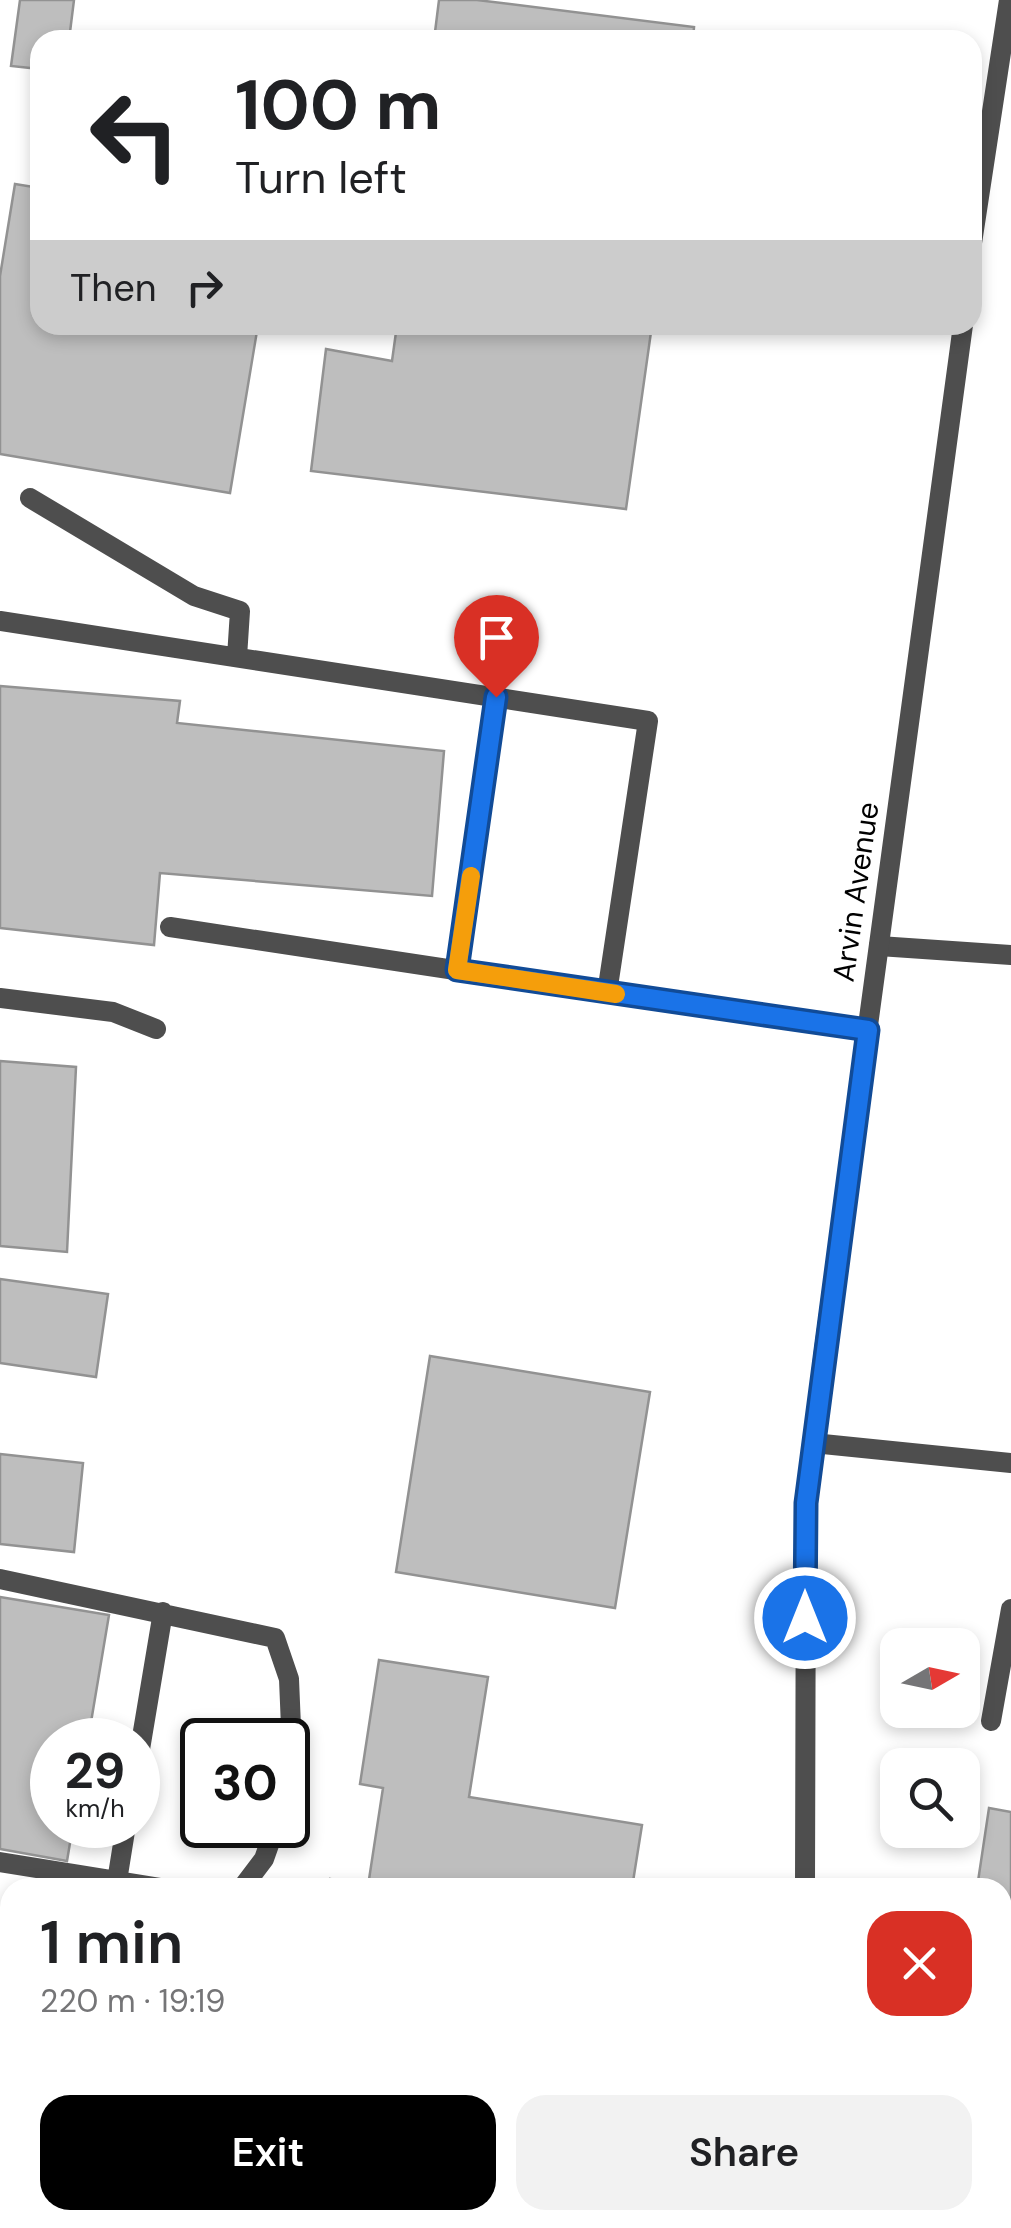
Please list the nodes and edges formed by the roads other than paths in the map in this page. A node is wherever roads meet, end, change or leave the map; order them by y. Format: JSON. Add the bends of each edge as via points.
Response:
{"nodes":[{"id":1,"x":1009,"y":0,"type":"edge"},
{"id":2,"x":982,"y":177,"type":"edge"},
{"id":3,"x":962,"y":335,"type":"edge"},
{"id":4,"x":30,"y":498,"type":"dead end"},
{"id":5,"x":0,"y":621,"type":"edge"},
{"id":6,"x":236,"y":658,"type":"junction"},
{"id":7,"x":496,"y":697,"type":"junction"},
{"id":8,"x":170,"y":927,"type":"dead end"},
{"id":9,"x":878,"y":946,"type":"junction"},
{"id":10,"x":1011,"y":955,"type":"edge"},
{"id":11,"x":457,"y":970,"type":"junction"},
{"id":12,"x":607,"y":993,"type":"junction"},
{"id":13,"x":0,"y":998,"type":"edge"},
{"id":14,"x":156,"y":1029,"type":"dead end"},
{"id":15,"x":868,"y":1030,"type":"junction"},
{"id":16,"x":813,"y":1443,"type":"junction"},
{"id":17,"x":1011,"y":1464,"type":"edge"},
{"id":18,"x":0,"y":1578,"type":"edge"},
{"id":19,"x":1011,"y":1610,"type":"edge"},
{"id":20,"x":163,"y":1612,"type":"junction"},
{"id":21,"x":145,"y":1718,"type":"edge"},
{"id":22,"x":291,"y":1718,"type":"edge"},
{"id":23,"x":991,"y":1721,"type":"dead end"},
{"id":24,"x":122,"y":1848,"type":"edge"},
{"id":25,"x":268,"y":1848,"type":"edge"},
{"id":26,"x":0,"y":1862,"type":"edge"},
{"id":27,"x":99,"y":1878,"type":"edge"},
{"id":28,"x":117,"y":1878,"type":"edge"},
{"id":29,"x":250,"y":1878,"type":"edge"},
{"id":30,"x":804,"y":1878,"type":"edge"}],
"edges":[{"from":1,"to":2,"type":"street"},
{"from":3,"to":9,"type":"street","name":"Arvin Avenue"},
{"from":4,"to":6,"type":"street","via":[[194,596],[240,611]]},
{"from":5,"to":6,"type":"street"},
{"from":6,"to":7,"type":"street"},
{"from":7,"to":11,"type":"street"},
{"from":7,"to":12,"type":"street","via":[[648,721]]},
{"from":8,"to":11,"type":"street"},
{"from":9,"to":10,"type":"street"},
{"from":9,"to":15,"type":"street","name":"Arvin Avenue"},
{"from":11,"to":12,"type":"street"},
{"from":12,"to":15,"type":"street"},
{"from":13,"to":14,"type":"street","via":[[113,1012]]},
{"from":15,"to":16,"type":"street","name":"Arvin Avenue"},
{"from":16,"to":17,"type":"street"},
{"from":16,"to":30,"type":"street","name":"Arvin Avenue","via":[[806,1503]]},
{"from":18,"to":20,"type":"street"},
{"from":19,"to":23,"type":"street"},
{"from":20,"to":21,"type":"street"},
{"from":20,"to":22,"type":"street","via":[[275,1638],[289,1679]]},
{"from":24,"to":28,"type":"street"},
{"from":25,"to":29,"type":"street"},
{"from":26,"to":27,"type":"street"}]}
